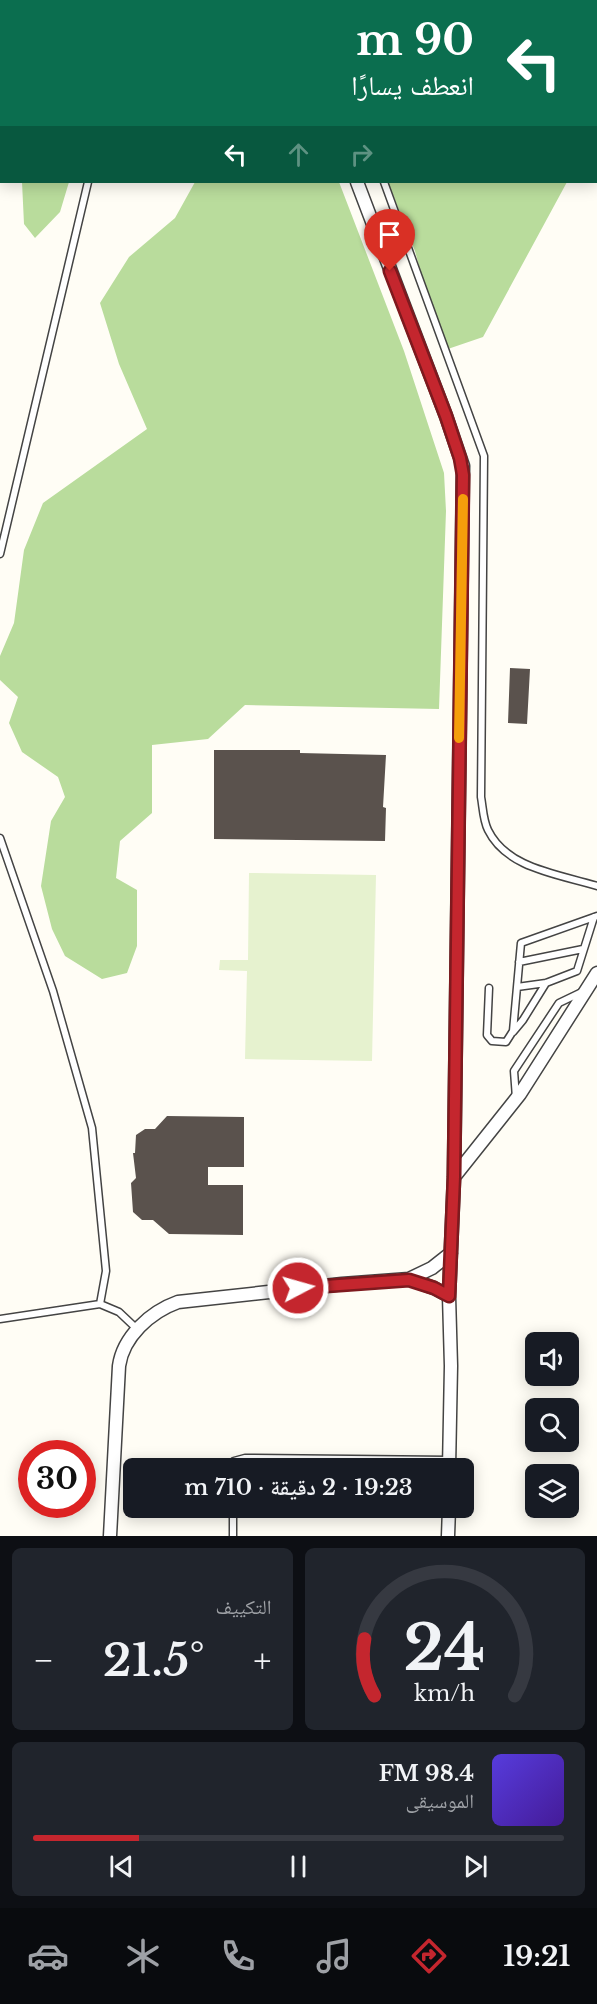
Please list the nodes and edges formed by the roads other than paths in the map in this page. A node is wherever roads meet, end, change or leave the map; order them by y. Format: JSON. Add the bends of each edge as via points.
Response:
{"nodes":[{"id":1,"x":88,"y":183,"type":"edge"},
{"id":2,"x":357,"y":183,"type":"edge"},
{"id":3,"x":384,"y":183,"type":"edge"},
{"id":4,"x":0,"y":554,"type":"edge"},
{"id":5,"x":0,"y":838,"type":"edge"},
{"id":6,"x":597,"y":886,"type":"edge"},
{"id":7,"x":595,"y":917,"type":"edge"},
{"id":8,"x":583,"y":949,"type":"junction"},
{"id":9,"x":519,"y":962,"type":"junction"},
{"id":10,"x":597,"y":974,"type":"edge"},
{"id":11,"x":546,"y":983,"type":"junction"},
{"id":12,"x":517,"y":987,"type":"junction"},
{"id":13,"x":489,"y":988,"type":"dead end"},
{"id":14,"x":511,"y":1035,"type":"junction"},
{"id":15,"x":454,"y":1177,"type":"junction"},
{"id":16,"x":451,"y":1253,"type":"junction"},
{"id":17,"x":409,"y":1280,"type":"junction"},
{"id":18,"x":449,"y":1296,"type":"junction"},
{"id":19,"x":100,"y":1304,"type":"junction"},
{"id":20,"x":0,"y":1319,"type":"edge"},
{"id":21,"x":137,"y":1329,"type":"junction"},
{"id":22,"x":449,"y":1458,"type":"edge"},
{"id":23,"x":233,"y":1518,"type":"edge"},
{"id":24,"x":449,"y":1518,"type":"edge"},
{"id":25,"x":110,"y":1536,"type":"edge"},
{"id":26,"x":233,"y":1536,"type":"edge"},
{"id":27,"x":448,"y":1536,"type":"edge"}],
"edges":[{"from":1,"to":4,"type":"lane"},
{"from":2,"to":15,"type":"street","via":[[462,466]]},
{"from":3,"to":6,"type":"lane","via":[[484,456],[481,797],[486,827],[510,856],[540,870]]},
{"from":5,"to":19,"type":"lane","via":[[53,991],[92,1128],[106,1271]]},
{"from":7,"to":8,"type":"lane"},
{"from":7,"to":9,"type":"lane","via":[[521,943]]},
{"from":8,"to":9,"type":"lane"},
{"from":8,"to":11,"type":"lane","via":[[577,971]]},
{"from":9,"to":12,"type":"lane"},
{"from":10,"to":15,"type":"street","via":[[516,1099]]},
{"from":11,"to":12,"type":"lane"},
{"from":11,"to":14,"type":"lane"},
{"from":12,"to":14,"type":"lane"},
{"from":13,"to":14,"type":"lane","via":[[487,1035],[492,1041],[506,1042]]},
{"from":15,"to":16,"type":"street"},
{"from":16,"to":17,"type":"street"},
{"from":16,"to":18,"type":"street"},
{"from":17,"to":18,"type":"street"},
{"from":17,"to":21,"type":"street","via":[[178,1302]]},
{"from":18,"to":22,"type":"street"},
{"from":19,"to":20,"type":"lane"},
{"from":19,"to":21,"type":"lane","via":[[119,1312]]},
{"from":21,"to":25,"type":"street","via":[[120,1356]]},
{"from":23,"to":26,"type":"lane"},
{"from":24,"to":27,"type":"street"}]}
